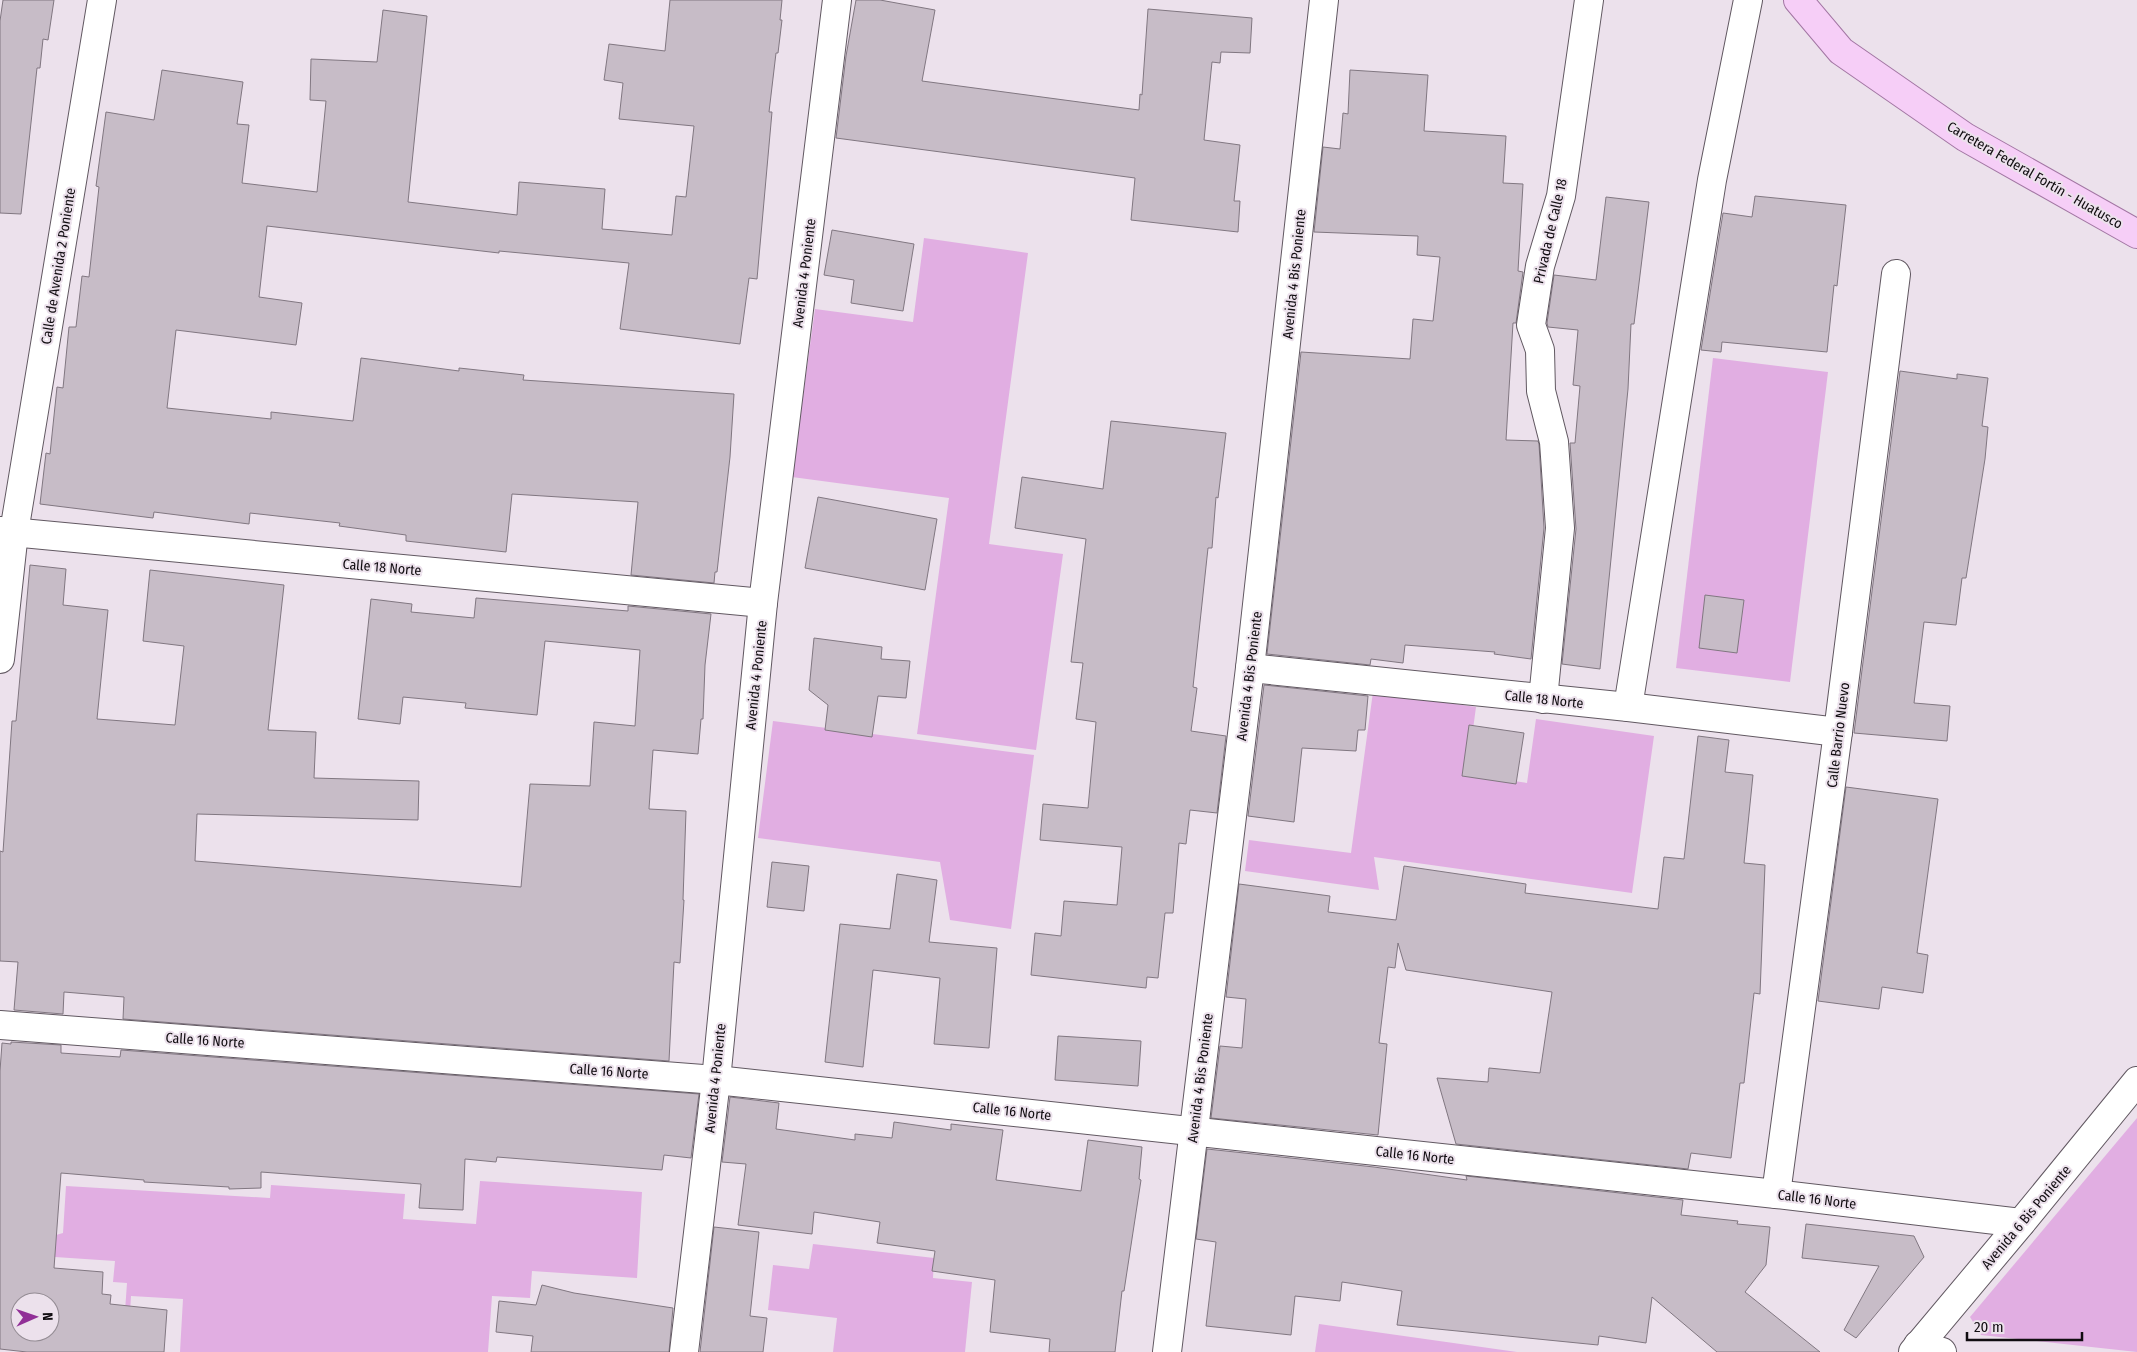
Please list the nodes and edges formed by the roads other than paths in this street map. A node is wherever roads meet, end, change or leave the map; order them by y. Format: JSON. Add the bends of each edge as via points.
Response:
{"nodes":[{"id":1,"x":102,"y":0,"type":"edge"},
{"id":2,"x":837,"y":0,"type":"edge"},
{"id":3,"x":1324,"y":0,"type":"edge"},
{"id":4,"x":1589,"y":0,"type":"edge"},
{"id":5,"x":1748,"y":0,"type":"edge"},
{"id":6,"x":1798,"y":0,"type":"edge"},
{"id":7,"x":2137,"y":234,"type":"edge"},
{"id":8,"x":1896,"y":274,"type":"dead end"},
{"id":9,"x":7,"y":532,"type":"edge"},
{"id":10,"x":763,"y":603,"type":"junction"},
{"id":11,"x":0,"y":659,"type":"edge"},
{"id":12,"x":1250,"y":668,"type":"junction"},
{"id":13,"x":1543,"y":699,"type":"junction"},
{"id":14,"x":1628,"y":707,"type":"junction"},
{"id":15,"x":1838,"y":732,"type":"junction"},
{"id":16,"x":0,"y":1025,"type":"edge"},
{"id":17,"x":716,"y":1080,"type":"junction"},
{"id":18,"x":2137,"y":1081,"type":"edge"},
{"id":19,"x":1193,"y":1130,"type":"junction"},
{"id":20,"x":1776,"y":1194,"type":"junction"},
{"id":21,"x":2021,"y":1223,"type":"junction"},
{"id":22,"x":1924,"y":1350,"type":"edge"},
{"id":23,"x":684,"y":1352,"type":"edge"},
{"id":24,"x":1167,"y":1352,"type":"edge"}],
"edges":[{"from":1,"to":9,"type":"street","name":"Calle de Avenida 2 Poniente"},
{"from":2,"to":10,"type":"street","name":"Avenida 4 Poniente"},
{"from":3,"to":12,"type":"street","name":"Avenida 4 Bis Poniente"},
{"from":4,"to":13,"type":"street","name":"Privada de Calle 18","via":[[1561,196],[1540,266],[1532,325],[1540,350],[1541,391],[1554,442],[1560,528]]},
{"from":5,"to":14,"type":"street","via":[[1712,180]]},
{"from":6,"to":7,"type":"main road","name":"Carretera Federal Fortín - Huatusco","via":[[1840,51],[1965,137]]},
{"from":8,"to":15,"type":"street","name":"Calle Barrio Nuevo"},
{"from":9,"to":10,"type":"street","name":"Calle 18 Norte"},
{"from":9,"to":11,"type":"street","name":"Calle de Avenida 2 Poniente"},
{"from":10,"to":17,"type":"street","name":"Avenida 4 Poniente"},
{"from":12,"to":13,"type":"street","name":"Calle 18 Norte"},
{"from":12,"to":19,"type":"street","name":"Avenida 4 Bis Poniente"},
{"from":13,"to":14,"type":"street","name":"Calle 18 Norte"},
{"from":14,"to":15,"type":"street","name":"Calle 18 Norte"},
{"from":15,"to":20,"type":"street","name":"Calle Barrio Nuevo"},
{"from":16,"to":17,"type":"street","name":"Calle 16 Norte"},
{"from":17,"to":19,"type":"street","name":"Calle 16 Norte"},
{"from":17,"to":23,"type":"street","name":"Avenida 4 Poniente"},
{"from":18,"to":21,"type":"street","name":"Avenida 6 Bis Poniente"},
{"from":19,"to":20,"type":"street","name":"Calle 16 Norte"},
{"from":19,"to":24,"type":"street","name":"Avenida 4 Bis Poniente"},
{"from":20,"to":21,"type":"street","name":"Calle 16 Norte"},
{"from":21,"to":22,"type":"street","name":"Avenida 6 Bis Poniente"}]}
